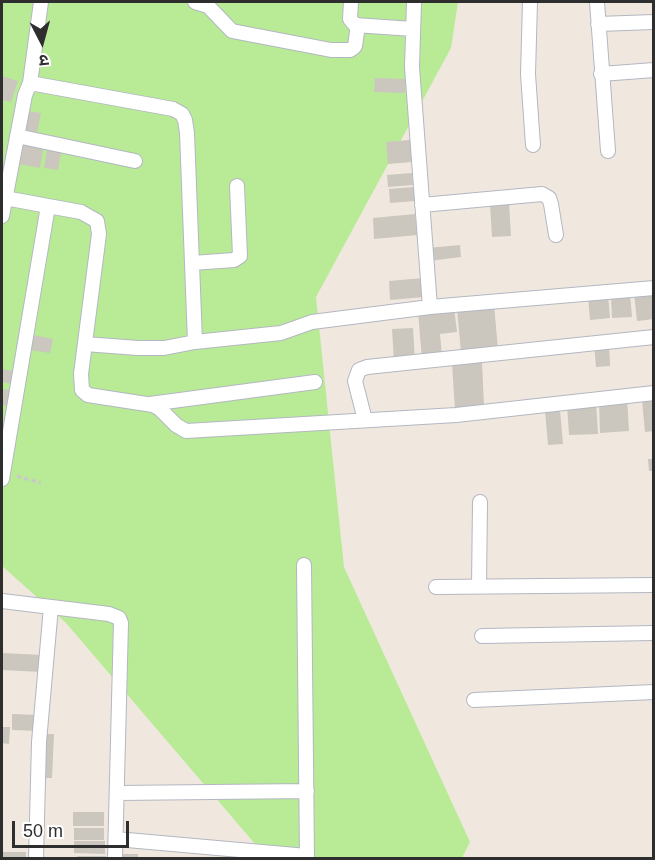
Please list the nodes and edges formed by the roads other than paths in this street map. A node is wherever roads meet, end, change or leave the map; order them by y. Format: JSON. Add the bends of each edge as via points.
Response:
{"nodes":[{"id":1,"x":41,"y":2,"type":"edge"},
{"id":2,"x":195,"y":2,"type":"edge"},
{"id":3,"x":351,"y":2,"type":"edge"},
{"id":4,"x":414,"y":2,"type":"edge"},
{"id":5,"x":530,"y":2,"type":"edge"},
{"id":6,"x":597,"y":2,"type":"edge"},
{"id":7,"x":654,"y":22,"type":"edge"},
{"id":8,"x":598,"y":24,"type":"junction"},
{"id":9,"x":358,"y":25,"type":"junction"},
{"id":10,"x":413,"y":29,"type":"junction"},
{"id":11,"x":654,"y":70,"type":"edge"},
{"id":12,"x":601,"y":74,"type":"junction"},
{"id":13,"x":30,"y":83,"type":"junction"},
{"id":14,"x":17,"y":136,"type":"junction"},
{"id":15,"x":533,"y":145,"type":"dead end"},
{"id":16,"x":608,"y":151,"type":"dead end"},
{"id":17,"x":135,"y":161,"type":"dead end"},
{"id":18,"x":237,"y":186,"type":"dead end"},
{"id":19,"x":5,"y":198,"type":"junction"},
{"id":20,"x":422,"y":205,"type":"junction"},
{"id":21,"x":48,"y":206,"type":"junction"},
{"id":22,"x":2,"y":216,"type":"edge"},
{"id":23,"x":556,"y":235,"type":"dead end"},
{"id":24,"x":192,"y":263,"type":"junction"},
{"id":25,"x":654,"y":288,"type":"edge"},
{"id":26,"x":430,"y":306,"type":"junction"},
{"id":27,"x":654,"y":337,"type":"edge"},
{"id":28,"x":195,"y":342,"type":"junction"},
{"id":29,"x":85,"y":344,"type":"junction"},
{"id":30,"x":315,"y":382,"type":"dead end"},
{"id":31,"x":654,"y":393,"type":"edge"},
{"id":32,"x":150,"y":404,"type":"junction"},
{"id":33,"x":365,"y":420,"type":"junction"},
{"id":34,"x":3,"y":475,"type":"edge"},
{"id":35,"x":480,"y":502,"type":"dead end"},
{"id":36,"x":304,"y":565,"type":"dead end"},
{"id":37,"x":654,"y":585,"type":"edge"},
{"id":38,"x":436,"y":586,"type":"dead end"},
{"id":39,"x":479,"y":586,"type":"junction"},
{"id":40,"x":2,"y":601,"type":"edge"},
{"id":41,"x":51,"y":607,"type":"junction"},
{"id":42,"x":654,"y":633,"type":"edge"},
{"id":43,"x":482,"y":636,"type":"dead end"},
{"id":44,"x":654,"y":692,"type":"edge"},
{"id":45,"x":474,"y":700,"type":"dead end"},
{"id":46,"x":307,"y":791,"type":"junction"},
{"id":47,"x":117,"y":793,"type":"junction"},
{"id":48,"x":116,"y":839,"type":"junction"},
{"id":49,"x":307,"y":857,"type":"edge"},
{"id":50,"x":36,"y":858,"type":"edge"},
{"id":51,"x":115,"y":858,"type":"edge"}],
"edges":[{"from":1,"to":13,"type":"street"},
{"from":2,"to":9,"type":"street","via":[[208,6],[232,31],[331,50],[353,48]]},
{"from":3,"to":9,"type":"street","via":[[350,18]]},
{"from":4,"to":10,"type":"street"},
{"from":5,"to":15,"type":"street","via":[[528,74]]},
{"from":6,"to":8,"type":"street"},
{"from":7,"to":8,"type":"street"},
{"from":8,"to":12,"type":"street"},
{"from":9,"to":10,"type":"street"},
{"from":10,"to":20,"type":"street"},
{"from":11,"to":12,"type":"street"},
{"from":12,"to":16,"type":"street"},
{"from":13,"to":14,"type":"street"},
{"from":13,"to":24,"type":"street","via":[[182,114],[188,133]]},
{"from":14,"to":17,"type":"street"},
{"from":14,"to":19,"type":"street"},
{"from":18,"to":24,"type":"street","via":[[240,256],[234,260]]},
{"from":19,"to":21,"type":"street"},
{"from":19,"to":22,"type":"street"},
{"from":20,"to":23,"type":"street","via":[[542,194],[549,198]]},
{"from":20,"to":26,"type":"street"},
{"from":21,"to":29,"type":"street","via":[[81,212],[97,221],[99,234]]},
{"from":21,"to":34,"type":"street"},
{"from":24,"to":28,"type":"street"},
{"from":25,"to":26,"type":"street"},
{"from":26,"to":28,"type":"street","via":[[312,322],[281,333]]},
{"from":27,"to":33,"type":"street","via":[[360,370],[355,381]]},
{"from":28,"to":29,"type":"street","via":[[153,349]]},
{"from":29,"to":32,"type":"street","via":[[81,384],[84,393]]},
{"from":30,"to":32,"type":"street"},
{"from":31,"to":33,"type":"street","via":[[456,415]]},
{"from":32,"to":33,"type":"street","via":[[181,429],[193,432]]},
{"from":35,"to":39,"type":"street"},
{"from":36,"to":46,"type":"street"},
{"from":37,"to":39,"type":"street"},
{"from":38,"to":39,"type":"street"},
{"from":40,"to":41,"type":"street"},
{"from":41,"to":47,"type":"street","via":[[115,615],[121,623]]},
{"from":41,"to":50,"type":"street","via":[[39,742]]},
{"from":42,"to":43,"type":"street"},
{"from":44,"to":45,"type":"street"},
{"from":46,"to":47,"type":"street"},
{"from":46,"to":49,"type":"street"},
{"from":47,"to":48,"type":"street"},
{"from":48,"to":49,"type":"street"},
{"from":48,"to":51,"type":"street"}]}
